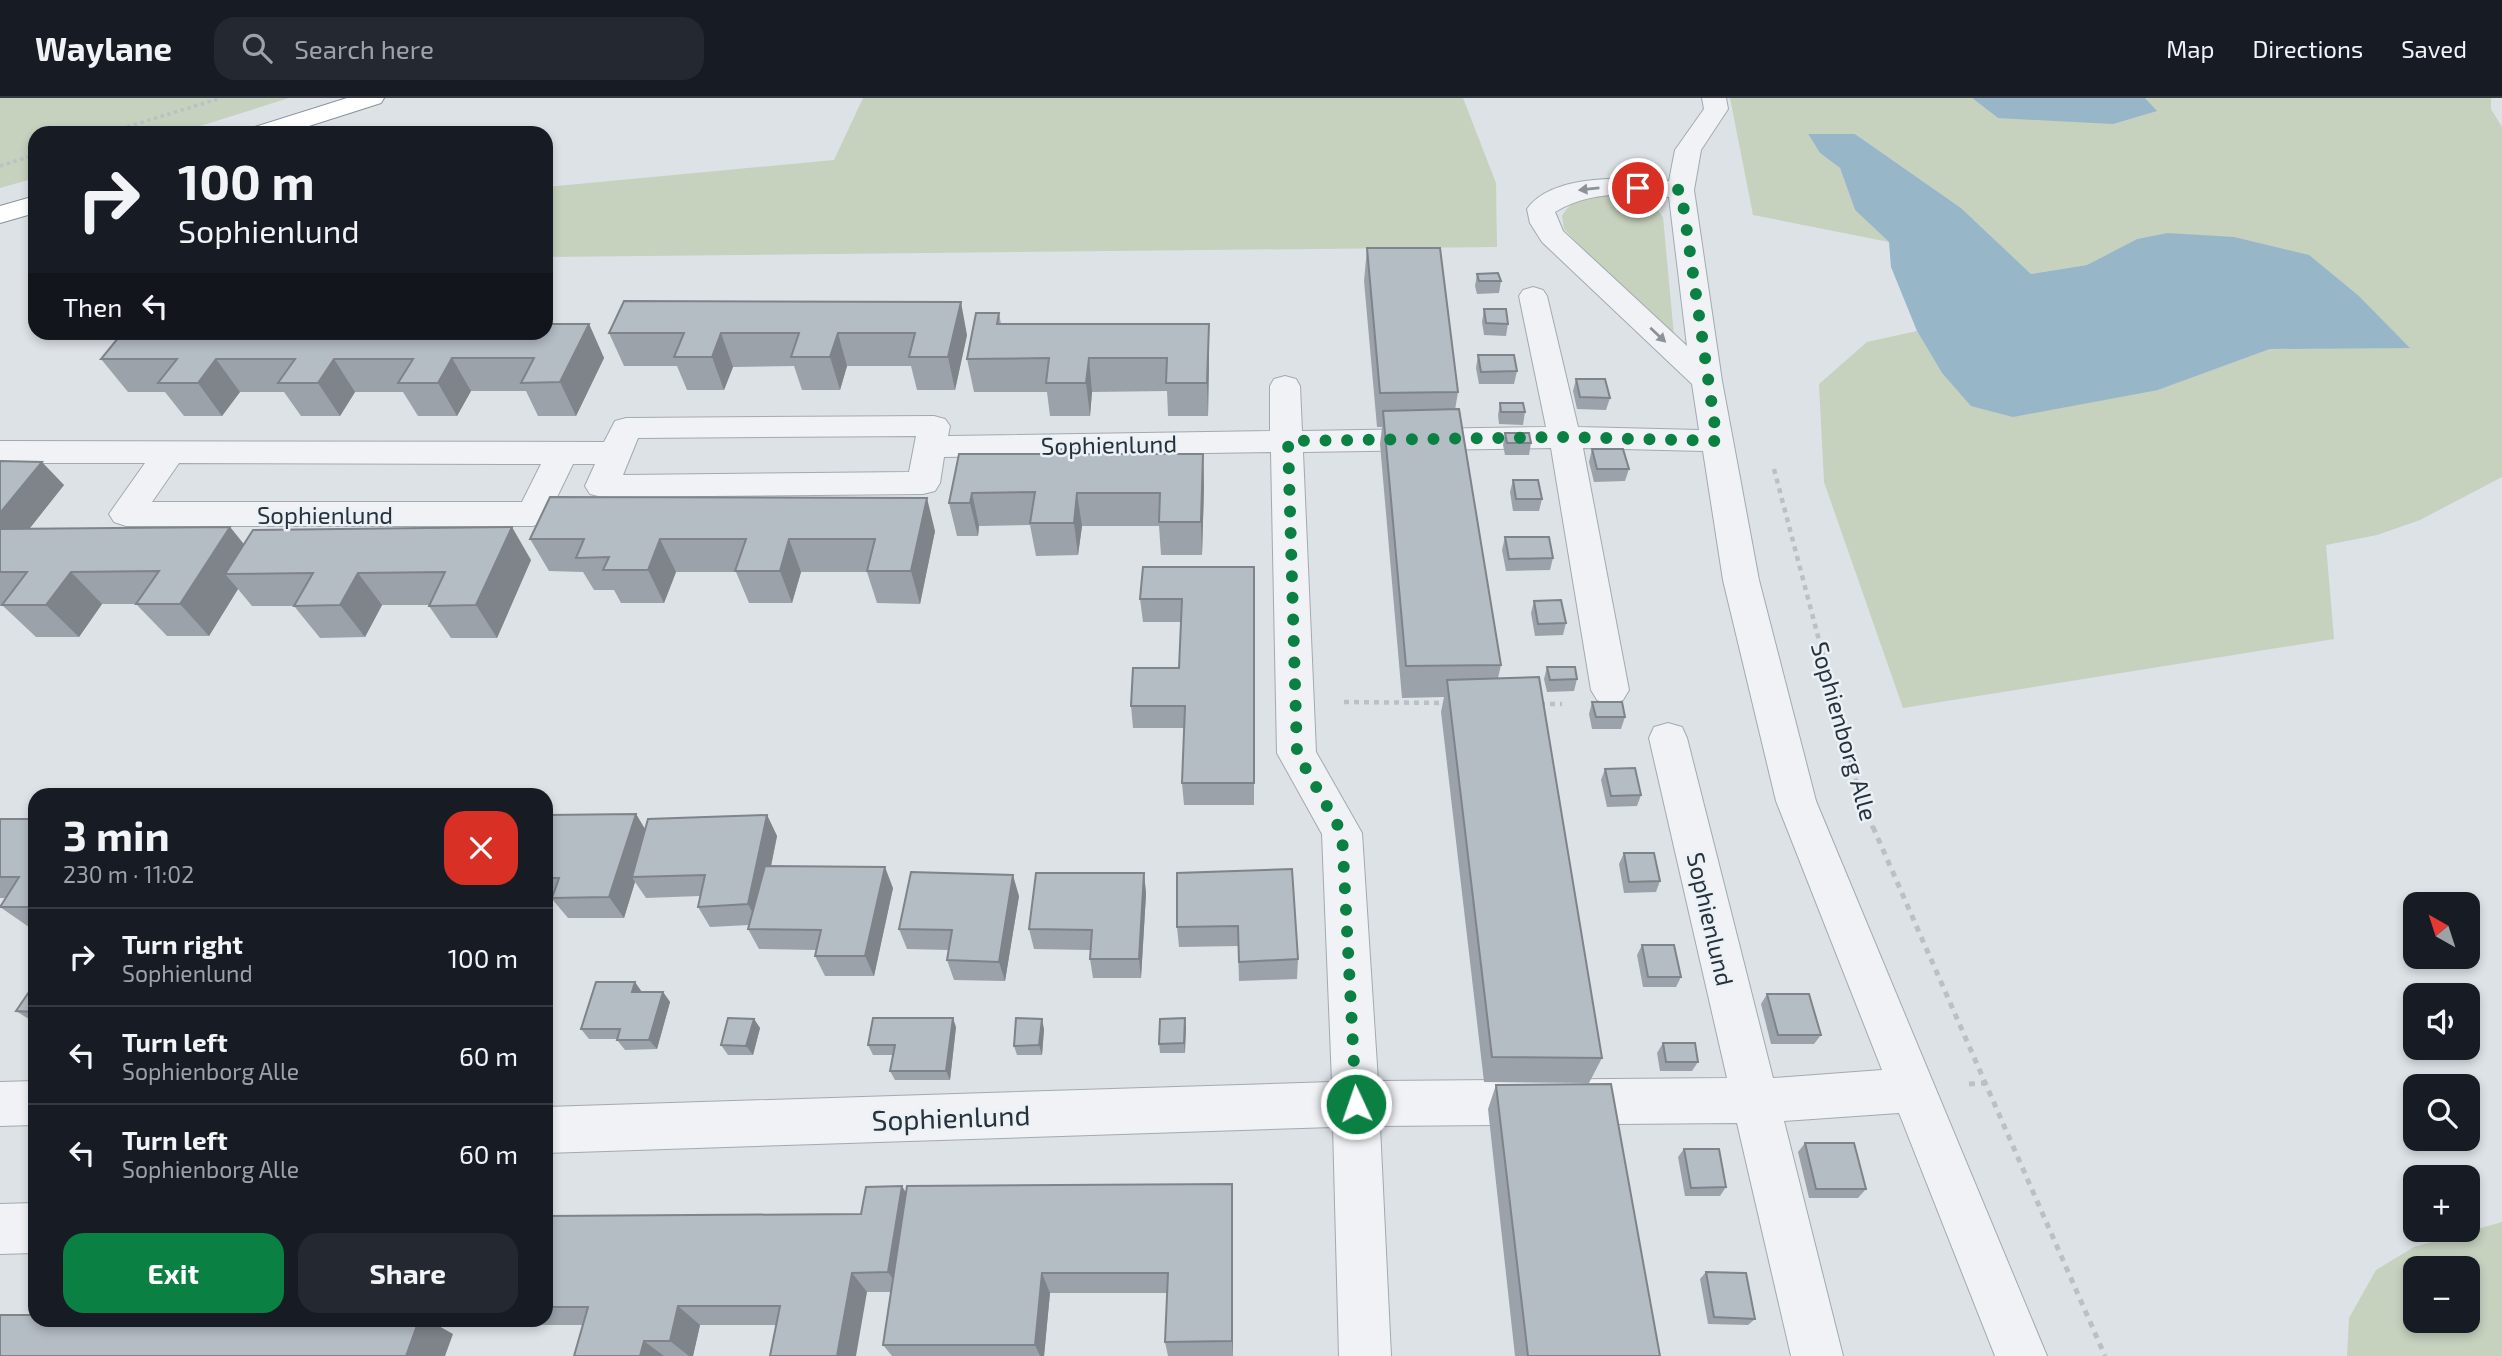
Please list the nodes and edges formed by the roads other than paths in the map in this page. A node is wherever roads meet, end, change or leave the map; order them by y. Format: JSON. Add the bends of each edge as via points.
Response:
{"nodes":[{"id":1,"x":372,"y":98,"type":"edge"},
{"id":2,"x":1714,"y":98,"type":"edge"},
{"id":3,"x":283,"y":126,"type":"edge"},
{"id":4,"x":1681,"y":190,"type":"junction"},
{"id":5,"x":28,"y":206,"type":"edge"},
{"id":6,"x":0,"y":215,"type":"edge"},
{"id":7,"x":1533,"y":296,"type":"dead end"},
{"id":8,"x":1707,"y":381,"type":"junction"},
{"id":9,"x":1285,"y":386,"type":"dead end"},
{"id":10,"x":1565,"y":437,"type":"junction"},
{"id":11,"x":1288,"y":441,"type":"junction"},
{"id":12,"x":1717,"y":441,"type":"junction"},
{"id":13,"x":930,"y":447,"type":"junction"},
{"id":14,"x":170,"y":452,"type":"junction"},
{"id":15,"x":0,"y":453,"type":"edge"},
{"id":16,"x":562,"y":453,"type":"junction"},
{"id":17,"x":616,"y":453,"type":"junction"},
{"id":18,"x":1610,"y":690,"type":"dead end"},
{"id":19,"x":1668,"y":738,"type":"dead end"},
{"id":20,"x":1912,"y":1090,"type":"junction"},
{"id":21,"x":1754,"y":1100,"type":"junction"},
{"id":22,"x":0,"y":1104,"type":"edge"},
{"id":23,"x":28,"y":1104,"type":"edge"},
{"id":24,"x":1356,"y":1104,"type":"junction"},
{"id":25,"x":553,"y":1130,"type":"edge"},
{"id":26,"x":28,"y":1228,"type":"edge"},
{"id":27,"x":0,"y":1229,"type":"edge"},
{"id":28,"x":1365,"y":1356,"type":"edge"},
{"id":29,"x":1817,"y":1356,"type":"edge"},
{"id":30,"x":2021,"y":1356,"type":"edge"}],
"edges":[{"from":1,"to":3,"type":"highway"},
{"from":2,"to":4,"type":"street","via":[[1716,109],[1688,150]]},
{"from":4,"to":8,"type":"street"},
{"from":4,"to":8,"type":"street","one_way":true,"via":[[1617,186],[1571,191],[1541,209],[1552,236]]},
{"from":5,"to":6,"type":"highway"},
{"from":7,"to":10,"type":"street"},
{"from":8,"to":12,"type":"street"},
{"from":9,"to":11,"type":"street"},
{"from":10,"to":11,"type":"street","name":"Sophienlund"},
{"from":10,"to":12,"type":"street","name":"Sophienlund"},
{"from":10,"to":18,"type":"street"},
{"from":11,"to":13,"type":"street","name":"Sophienlund"},
{"from":11,"to":24,"type":"street","via":[[1297,753],[1342,833]]},
{"from":12,"to":20,"type":"street","via":[[1741,580],[1796,801]]},
{"from":13,"to":17,"type":"street","via":[[934,426],[626,428]]},
{"from":13,"to":17,"type":"street","via":[[923,483],[602,486]]},
{"from":14,"to":15,"type":"street"},
{"from":14,"to":16,"type":"street"},
{"from":14,"to":16,"type":"street","name":"Sophienlund","via":[[126,514],[533,514]]},
{"from":16,"to":17,"type":"street"},
{"from":19,"to":21,"type":"street","name":"Sophienlund"},
{"from":20,"to":21,"type":"street","name":"Sophienlund"},
{"from":20,"to":30,"type":"street"},
{"from":21,"to":24,"type":"street","name":"Sophienlund"},
{"from":21,"to":29,"type":"street","name":"Sophienlund"},
{"from":22,"to":23,"type":"street"},
{"from":24,"to":25,"type":"street","name":"Sophienlund"},
{"from":24,"to":28,"type":"street"},
{"from":26,"to":27,"type":"street"}]}
